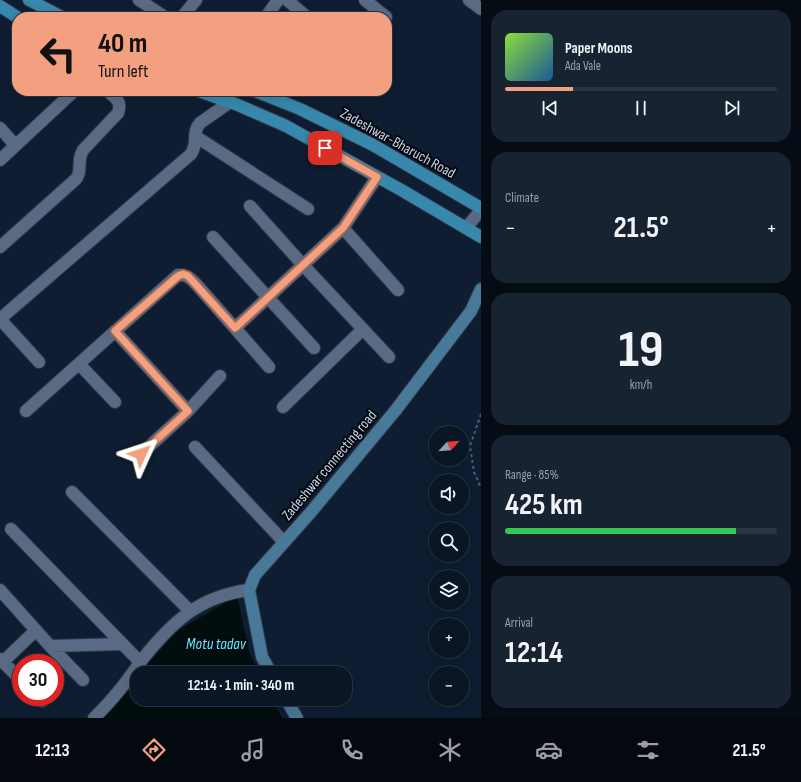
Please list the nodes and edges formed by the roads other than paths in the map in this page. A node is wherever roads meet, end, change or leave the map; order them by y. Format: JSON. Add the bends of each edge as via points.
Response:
{"nodes":[{"id":1,"x":29,"y":0,"type":"edge"},
{"id":2,"x":139,"y":0,"type":"edge"},
{"id":3,"x":196,"y":0,"type":"edge"},
{"id":4,"x":278,"y":0,"type":"edge"},
{"id":5,"x":287,"y":0,"type":"edge"},
{"id":6,"x":365,"y":0,"type":"edge"},
{"id":7,"x":469,"y":0,"type":"edge"},
{"id":8,"x":0,"y":6,"type":"edge"},
{"id":9,"x":481,"y":9,"type":"edge"},
{"id":10,"x":52,"y":12,"type":"edge"},
{"id":11,"x":157,"y":12,"type":"edge"},
{"id":12,"x":186,"y":12,"type":"edge"},
{"id":13,"x":270,"y":12,"type":"edge"},
{"id":14,"x":301,"y":12,"type":"edge"},
{"id":15,"x":380,"y":12,"type":"edge"},
{"id":16,"x":12,"y":14,"type":"edge"},
{"id":17,"x":69,"y":96,"type":"edge"},
{"id":18,"x":113,"y":96,"type":"edge"},
{"id":19,"x":213,"y":96,"type":"edge"},
{"id":20,"x":268,"y":96,"type":"edge"},
{"id":21,"x":230,"y":102,"type":"junction"},
{"id":22,"x":0,"y":128,"type":"edge"},
{"id":23,"x":195,"y":136,"type":"junction"},
{"id":24,"x":15,"y":145,"type":"junction"},
{"id":25,"x":0,"y":160,"type":"edge"},
{"id":26,"x":377,"y":177,"type":"junction"},
{"id":27,"x":250,"y":206,"type":"dead end"},
{"id":28,"x":308,"y":209,"type":"dead end"},
{"id":29,"x":481,"y":209,"type":"edge"},
{"id":30,"x":343,"y":228,"type":"junction"},
{"id":31,"x":466,"y":228,"type":"junction"},
{"id":32,"x":214,"y":237,"type":"dead end"},
{"id":33,"x":481,"y":237,"type":"edge"},
{"id":34,"x":0,"y":247,"type":"edge"},
{"id":35,"x":303,"y":265,"type":"junction"},
{"id":36,"x":481,"y":289,"type":"edge"},
{"id":37,"x":398,"y":290,"type":"dead end"},
{"id":38,"x":268,"y":298,"type":"junction"},
{"id":39,"x":0,"y":319,"type":"edge"},
{"id":40,"x":235,"y":328,"type":"junction"},
{"id":41,"x":363,"y":328,"type":"junction"},
{"id":42,"x":115,"y":331,"type":"junction"},
{"id":43,"x":314,"y":348,"type":"dead end"},
{"id":44,"x":389,"y":357,"type":"dead end"},
{"id":45,"x":39,"y":362,"type":"dead end"},
{"id":46,"x":79,"y":364,"type":"junction"},
{"id":47,"x":269,"y":367,"type":"dead end"},
{"id":48,"x":220,"y":376,"type":"dead end"},
{"id":49,"x":115,"y":402,"type":"dead end"},
{"id":50,"x":282,"y":408,"type":"dead end"},
{"id":51,"x":26,"y":411,"type":"dead end"},
{"id":52,"x":188,"y":411,"type":"junction"},
{"id":53,"x":195,"y":447,"type":"dead end"},
{"id":54,"x":141,"y":454,"type":"dead end"},
{"id":55,"x":72,"y":492,"type":"dead end"},
{"id":56,"x":11,"y":529,"type":"dead end"},
{"id":57,"x":284,"y":542,"type":"junction"},
{"id":58,"x":0,"y":590,"type":"edge"},
{"id":59,"x":249,"y":590,"type":"junction"},
{"id":60,"x":190,"y":611,"type":"junction"},
{"id":61,"x":36,"y":630,"type":"junction"},
{"id":62,"x":123,"y":644,"type":"junction"},
{"id":63,"x":50,"y":646,"type":"junction"},
{"id":64,"x":1,"y":661,"type":"edge"},
{"id":65,"x":140,"y":662,"type":"junction"},
{"id":66,"x":267,"y":666,"type":"edge"},
{"id":67,"x":12,"y":671,"type":"edge"},
{"id":68,"x":83,"y":680,"type":"dead end"},
{"id":69,"x":290,"y":706,"type":"edge"},
{"id":70,"x":94,"y":718,"type":"edge"},
{"id":71,"x":297,"y":718,"type":"edge"}],
"edges":[{"from":1,"to":10,"type":"main road"},
{"from":2,"to":11,"type":"street"},
{"from":3,"to":12,"type":"street"},
{"from":4,"to":13,"type":"street"},
{"from":5,"to":14,"type":"street"},
{"from":6,"to":15,"type":"street"},
{"from":7,"to":9,"type":"street"},
{"from":8,"to":16,"type":"main road"},
{"from":17,"to":24,"type":"street"},
{"from":18,"to":34,"type":"street","via":[[119,102],[118,113],[79,156],[79,175]]},
{"from":19,"to":21,"type":"main road"},
{"from":20,"to":29,"type":"main road","name":"Zadeshwar-Bharuch Road","via":[[373,145]]},
{"from":21,"to":23,"type":"street","via":[[200,123],[196,127]]},
{"from":21,"to":26,"type":"main road","via":[[286,126]]},
{"from":22,"to":24,"type":"street"},
{"from":23,"to":28,"type":"street"},
{"from":23,"to":39,"type":"street","via":[[195,148],[191,154]]},
{"from":24,"to":25,"type":"street"},
{"from":26,"to":30,"type":"street"},
{"from":26,"to":31,"type":"main road"},
{"from":27,"to":35,"type":"street"},
{"from":29,"to":31,"type":"street"},
{"from":30,"to":35,"type":"street"},
{"from":30,"to":37,"type":"street"},
{"from":31,"to":33,"type":"main road"},
{"from":32,"to":38,"type":"street"},
{"from":35,"to":38,"type":"street"},
{"from":35,"to":41,"type":"street"},
{"from":36,"to":57,"type":"street","name":"Zadeshwar connecting road","via":[[471,311],[400,405]]},
{"from":38,"to":40,"type":"street"},
{"from":38,"to":43,"type":"street"},
{"from":39,"to":45,"type":"street"},
{"from":40,"to":42,"type":"street","via":[[197,284],[183,274]]},
{"from":40,"to":47,"type":"street"},
{"from":41,"to":44,"type":"street"},
{"from":41,"to":50,"type":"street"},
{"from":42,"to":46,"type":"street"},
{"from":42,"to":52,"type":"street"},
{"from":46,"to":49,"type":"street"},
{"from":46,"to":51,"type":"street"},
{"from":48,"to":52,"type":"street"},
{"from":52,"to":54,"type":"street"},
{"from":53,"to":57,"type":"street"},
{"from":55,"to":60,"type":"street"},
{"from":56,"to":62,"type":"street"},
{"from":57,"to":59,"type":"street","name":"Zadeshwar connecting road","via":[[255,575]]},
{"from":58,"to":61,"type":"street"},
{"from":59,"to":60,"type":"street","via":[[232,592],[212,599]]},
{"from":59,"to":66,"type":"street","via":[[262,657]]},
{"from":60,"to":65,"type":"street"},
{"from":61,"to":63,"type":"street"},
{"from":61,"to":64,"type":"street"},
{"from":62,"to":63,"type":"street"},
{"from":62,"to":65,"type":"street"},
{"from":63,"to":68,"type":"street"},
{"from":64,"to":67,"type":"street"},
{"from":65,"to":70,"type":"street","via":[[117,694]]},
{"from":69,"to":71,"type":"street"}]}
